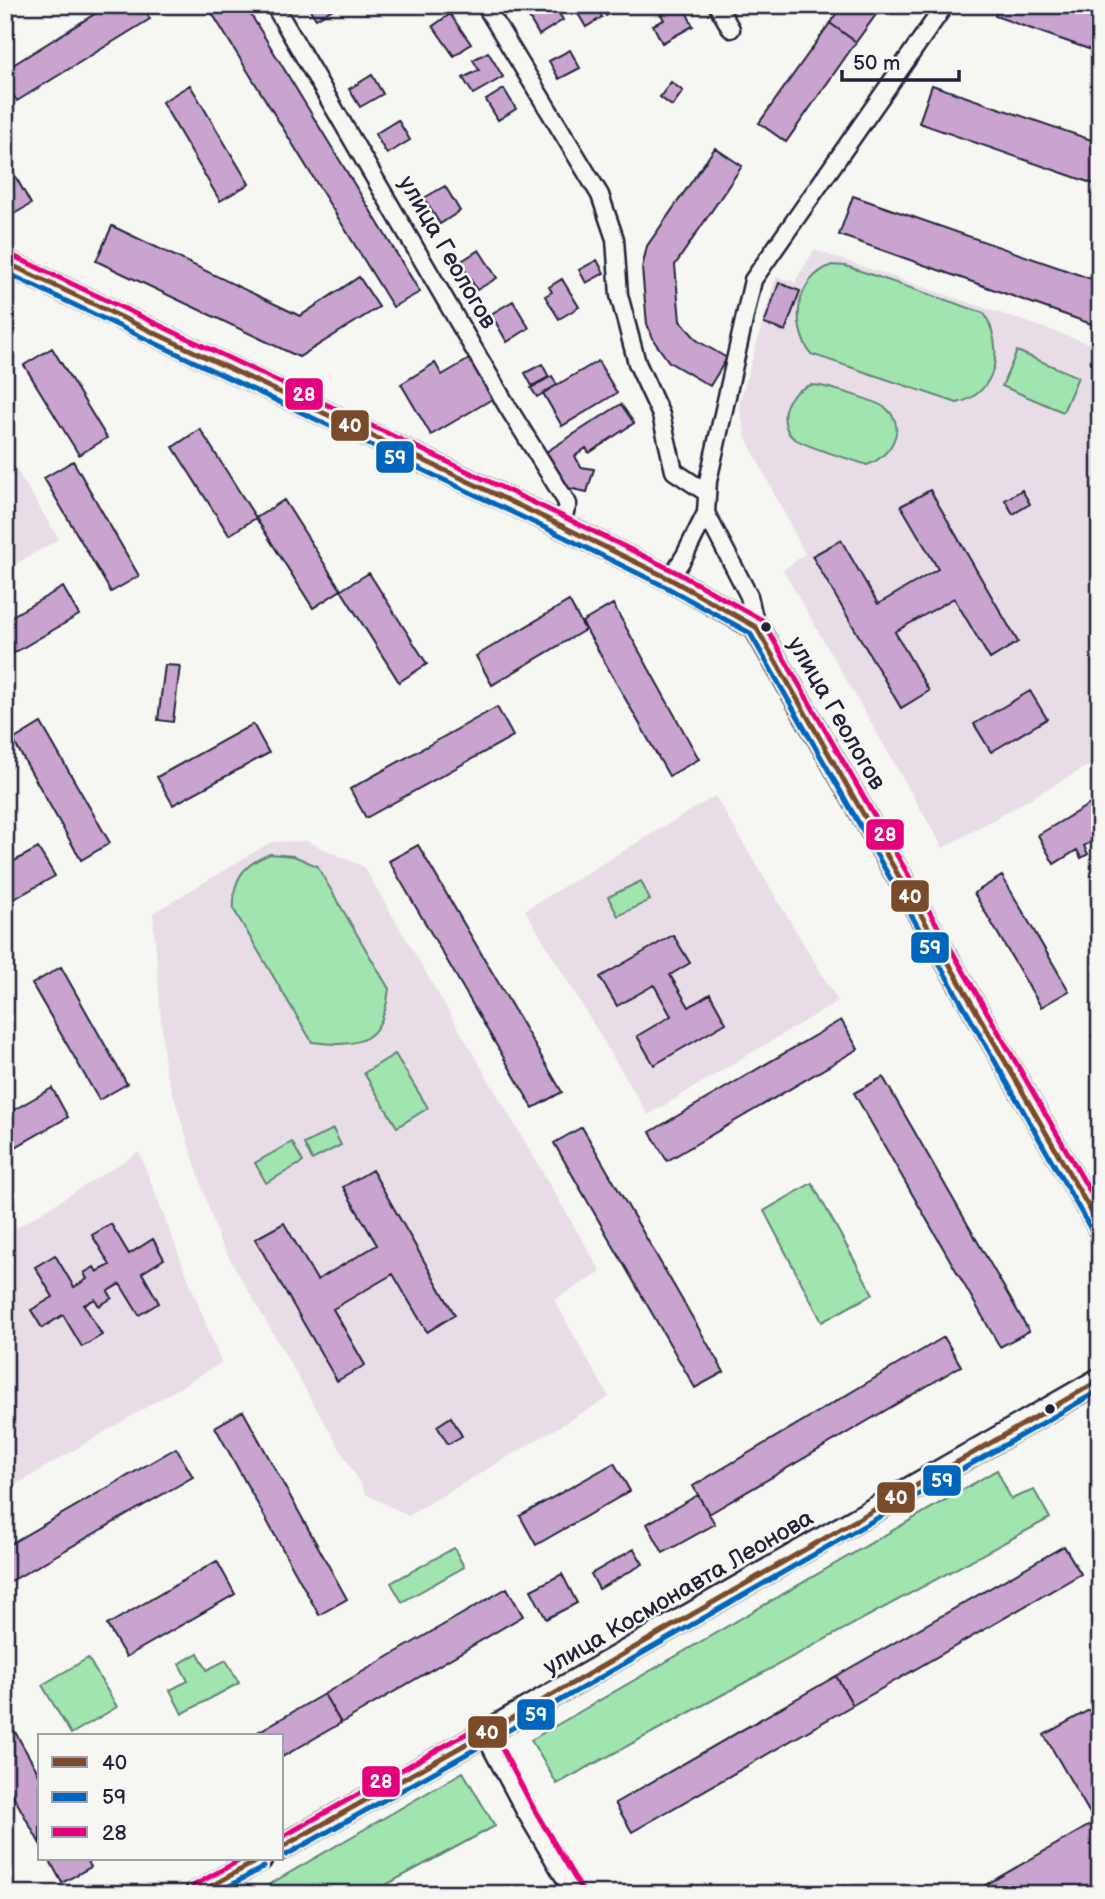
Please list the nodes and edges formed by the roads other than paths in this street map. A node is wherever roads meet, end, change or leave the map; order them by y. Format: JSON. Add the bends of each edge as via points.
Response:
{"nodes":[{"id":1,"x":274,"y":5,"type":"edge"},
{"id":2,"x":485,"y":5,"type":"edge"},
{"id":3,"x":717,"y":5,"type":"edge"},
{"id":4,"x":945,"y":5,"type":"edge"},
{"id":5,"x":732,"y":29,"type":"dead end"},
{"id":6,"x":5,"y":262,"type":"edge"},
{"id":7,"x":706,"y":493,"type":"junction"},
{"id":8,"x":706,"y":513,"type":"junction"},
{"id":9,"x":560,"y":525,"type":"junction"},
{"id":10,"x":670,"y":579,"type":"junction"},
{"id":11,"x":756,"y":627,"type":"junction"},
{"id":12,"x":1100,"y":1227,"type":"edge"},
{"id":13,"x":1100,"y":1380,"type":"edge"},
{"id":14,"x":484,"y":1734,"type":"junction"},
{"id":15,"x":284,"y":1846,"type":"edge"},
{"id":16,"x":258,"y":1860,"type":"edge"},
{"id":17,"x":197,"y":1894,"type":"edge"},
{"id":18,"x":574,"y":1894,"type":"edge"}],
"edges":[{"from":1,"to":9,"type":"street","name":"улица Геологов","via":[[568,504]]},
{"from":2,"to":7,"type":"street","via":[[600,195],[615,239],[619,295],[634,352],[661,415],[674,471]]},
{"from":3,"to":5,"type":"street"},
{"from":4,"to":7,"type":"street","via":[[753,280]]},
{"from":6,"to":9,"type":"street"},
{"from":7,"to":8,"type":"street"},
{"from":8,"to":10,"type":"street"},
{"from":8,"to":11,"type":"street","name":"улица Геологов","via":[[749,596]]},
{"from":9,"to":10,"type":"street"},
{"from":10,"to":11,"type":"street"},
{"from":11,"to":12,"type":"street","name":"улица Геологов"},
{"from":13,"to":14,"type":"street","name":"улица Космонавта Леонова"},
{"from":14,"to":15,"type":"street","name":"улица Космонавта Леонова"},
{"from":14,"to":18,"type":"street"},
{"from":16,"to":17,"type":"street"}]}
